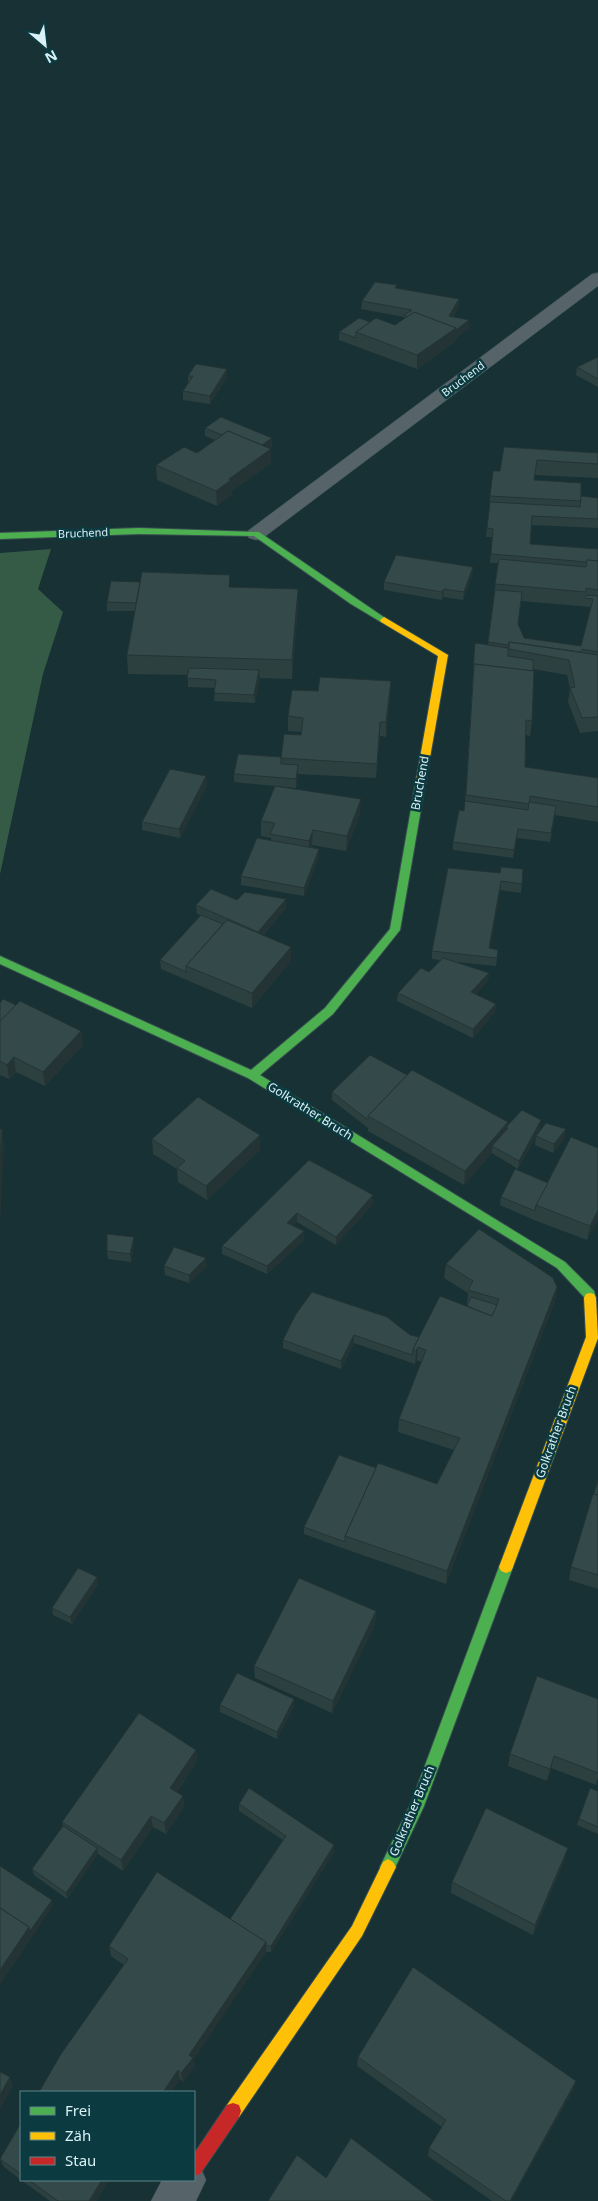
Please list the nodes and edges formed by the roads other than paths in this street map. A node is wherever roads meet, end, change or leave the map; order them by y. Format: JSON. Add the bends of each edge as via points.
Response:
{"nodes":[{"id":1,"x":598,"y":278,"type":"edge"},
{"id":2,"x":256,"y":534,"type":"junction"},
{"id":3,"x":0,"y":536,"type":"edge"},
{"id":4,"x":0,"y":960,"type":"edge"},
{"id":5,"x":252,"y":1076,"type":"junction"},
{"id":6,"x":195,"y":2167,"type":"edge"},
{"id":7,"x":185,"y":2181,"type":"edge"},
{"id":8,"x":171,"y":2201,"type":"edge"}],
"edges":[{"from":1,"to":2,"type":"street","name":"Bruchend"},
{"from":2,"to":3,"type":"street","name":"Bruchend","via":[[139,531]]},
{"from":2,"to":5,"type":"street","name":"Bruchend","via":[[354,602],[443,655],[395,930],[329,1011]]},
{"from":4,"to":5,"type":"street","name":"Golkrather Bruch"},
{"from":5,"to":6,"type":"street","name":"Golkrather Bruch","via":[[561,1265],[590,1295],[592,1337],[409,1824],[357,1930]]},
{"from":7,"to":8,"type":"street"}]}
